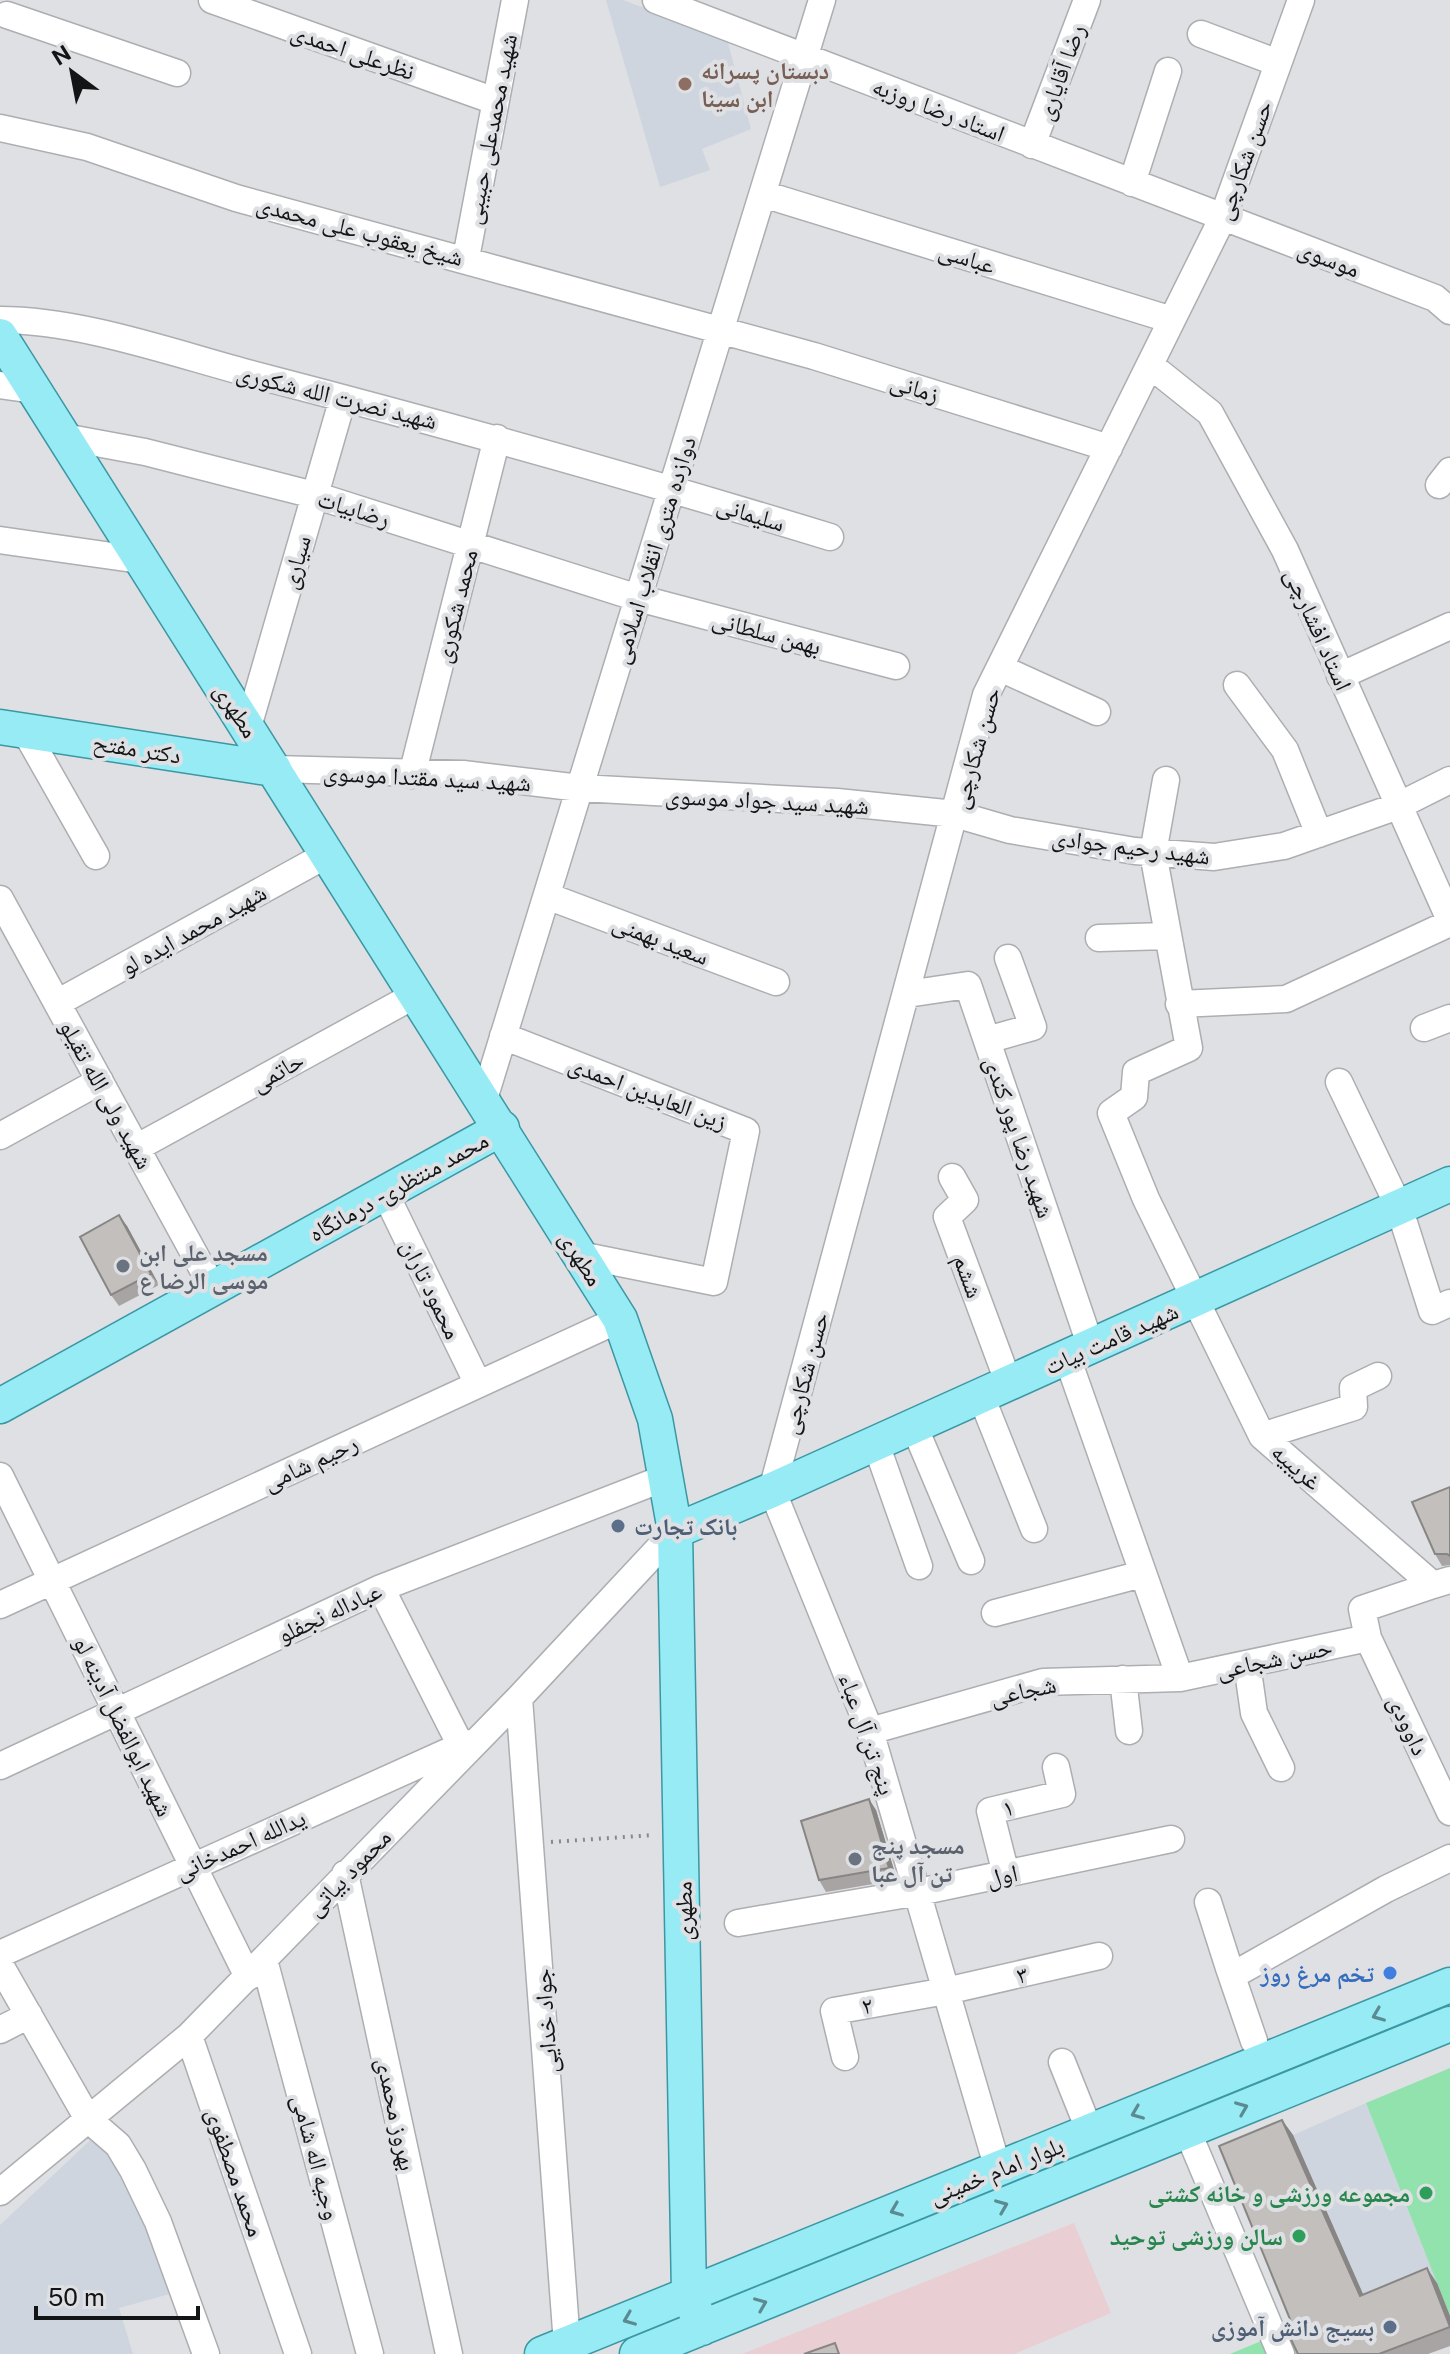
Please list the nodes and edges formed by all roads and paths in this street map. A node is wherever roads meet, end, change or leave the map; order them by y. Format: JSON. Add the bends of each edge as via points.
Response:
{"nodes":[{"id":1,"x":212,"y":0,"type":"edge"},
{"id":2,"x":515,"y":0,"type":"edge"},
{"id":3,"x":656,"y":0,"type":"edge"},
{"id":4,"x":822,"y":0,"type":"edge"},
{"id":5,"x":1087,"y":0,"type":"edge"},
{"id":6,"x":1301,"y":0,"type":"edge"},
{"id":7,"x":6,"y":18,"type":"edge"},
{"id":8,"x":1201,"y":34,"type":"dead end"},
{"id":9,"x":804,"y":57,"type":"junction"},
{"id":10,"x":1278,"y":63,"type":"junction"},
{"id":11,"x":1168,"y":71,"type":"dead end"},
{"id":12,"x":177,"y":73,"type":"dead end"},
{"id":13,"x":495,"y":101,"type":"junction"},
{"id":14,"x":0,"y":128,"type":"edge"},
{"id":15,"x":1032,"y":145,"type":"junction"},
{"id":16,"x":1132,"y":183,"type":"junction"},
{"id":17,"x":763,"y":194,"type":"junction"},
{"id":18,"x":1223,"y":217,"type":"junction"},
{"id":19,"x":466,"y":258,"type":"junction"},
{"id":20,"x":1445,"y":303,"type":"edge"},
{"id":21,"x":0,"y":320,"type":"edge"},
{"id":22,"x":1172,"y":320,"type":"junction"},
{"id":23,"x":721,"y":330,"type":"junction"},
{"id":24,"x":0,"y":336,"type":"edge"},
{"id":25,"x":1150,"y":365,"type":"junction"},
{"id":26,"x":0,"y":385,"type":"edge"},
{"id":27,"x":34,"y":390,"type":"junction"},
{"id":28,"x":343,"y":398,"type":"junction"},
{"id":29,"x":64,"y":437,"type":"junction"},
{"id":30,"x":497,"y":438,"type":"junction"},
{"id":31,"x":1109,"y":448,"type":"junction"},
{"id":32,"x":672,"y":489,"type":"junction"},
{"id":33,"x":314,"y":495,"type":"junction"},
{"id":34,"x":830,"y":537,"type":"dead end"},
{"id":35,"x":0,"y":540,"type":"edge"},
{"id":36,"x":470,"y":545,"type":"junction"},
{"id":37,"x":140,"y":560,"type":"junction"},
{"id":38,"x":638,"y":598,"type":"junction"},
{"id":39,"x":1450,"y":626,"type":"edge"},
{"id":40,"x":896,"y":666,"type":"dead end"},
{"id":41,"x":1000,"y":668,"type":"junction"},
{"id":42,"x":1340,"y":676,"type":"junction"},
{"id":43,"x":1237,"y":685,"type":"dead end"},
{"id":44,"x":1097,"y":712,"type":"dead end"},
{"id":45,"x":248,"y":727,"type":"junction"},
{"id":46,"x":13,"y":729,"type":"edge"},
{"id":47,"x":274,"y":769,"type":"junction"},
{"id":48,"x":412,"y":775,"type":"junction"},
{"id":49,"x":1166,"y":780,"type":"dead end"},
{"id":50,"x":1450,"y":780,"type":"edge"},
{"id":51,"x":580,"y":788,"type":"junction"},
{"id":52,"x":1398,"y":806,"type":"junction"},
{"id":53,"x":955,"y":814,"type":"junction"},
{"id":54,"x":1319,"y":834,"type":"junction"},
{"id":55,"x":1153,"y":853,"type":"junction"},
{"id":56,"x":328,"y":854,"type":"junction"},
{"id":57,"x":96,"y":856,"type":"dead end"},
{"id":58,"x":547,"y":896,"type":"junction"},
{"id":59,"x":0,"y":899,"type":"edge"},
{"id":60,"x":1450,"y":922,"type":"edge"},
{"id":61,"x":7,"y":930,"type":"edge"},
{"id":62,"x":1167,"y":936,"type":"junction"},
{"id":63,"x":1099,"y":938,"type":"dead end"},
{"id":64,"x":1008,"y":958,"type":"dead end"},
{"id":65,"x":776,"y":982,"type":"dead end"},
{"id":66,"x":417,"y":994,"type":"junction"},
{"id":67,"x":907,"y":994,"type":"junction"},
{"id":68,"x":57,"y":1003,"type":"junction"},
{"id":69,"x":1179,"y":1004,"type":"junction"},
{"id":70,"x":1450,"y":1018,"type":"edge"},
{"id":71,"x":1424,"y":1028,"type":"dead end"},
{"id":72,"x":503,"y":1036,"type":"junction"},
{"id":73,"x":987,"y":1040,"type":"junction"},
{"id":74,"x":100,"y":1081,"type":"junction"},
{"id":75,"x":1339,"y":1082,"type":"dead end"},
{"id":76,"x":484,"y":1099,"type":"junction"},
{"id":77,"x":502,"y":1128,"type":"junction"},
{"id":78,"x":0,"y":1136,"type":"edge"},
{"id":79,"x":136,"y":1148,"type":"junction"},
{"id":80,"x":952,"y":1177,"type":"dead end"},
{"id":81,"x":1450,"y":1184,"type":"edge"},
{"id":82,"x":385,"y":1193,"type":"junction"},
{"id":83,"x":1399,"y":1207,"type":"junction"},
{"id":84,"x":580,"y":1255,"type":"junction"},
{"id":85,"x":213,"y":1288,"type":"junction"},
{"id":86,"x":1195,"y":1300,"type":"junction"},
{"id":87,"x":1450,"y":1303,"type":"edge"},
{"id":88,"x":620,"y":1319,"type":"junction"},
{"id":89,"x":1079,"y":1352,"type":"junction"},
{"id":90,"x":1378,"y":1376,"type":"dead end"},
{"id":91,"x":478,"y":1384,"type":"junction"},
{"id":92,"x":995,"y":1390,"type":"junction"},
{"id":93,"x":0,"y":1406,"type":"edge"},
{"id":94,"x":914,"y":1426,"type":"junction"},
{"id":95,"x":1262,"y":1436,"type":"junction"},
{"id":96,"x":876,"y":1444,"type":"junction"},
{"id":97,"x":0,"y":1476,"type":"edge"},
{"id":98,"x":667,"y":1477,"type":"junction"},
{"id":99,"x":772,"y":1490,"type":"junction"},
{"id":100,"x":1034,"y":1529,"type":"dead end"},
{"id":101,"x":675,"y":1531,"type":"junction"},
{"id":102,"x":971,"y":1561,"type":"dead end"},
{"id":103,"x":919,"y":1566,"type":"dead end"},
{"id":104,"x":1142,"y":1574,"type":"junction"},
{"id":105,"x":52,"y":1581,"type":"junction"},
{"id":106,"x":1442,"y":1582,"type":"edge"},
{"id":107,"x":381,"y":1588,"type":"junction"},
{"id":108,"x":0,"y":1605,"type":"edge"},
{"id":109,"x":995,"y":1613,"type":"dead end"},
{"id":110,"x":1368,"y":1638,"type":"junction"},
{"id":111,"x":1247,"y":1664,"type":"junction"},
{"id":112,"x":1180,"y":1678,"type":"junction"},
{"id":113,"x":1123,"y":1679,"type":"junction"},
{"id":114,"x":519,"y":1698,"type":"junction"},
{"id":115,"x":116,"y":1711,"type":"junction"},
{"id":116,"x":870,"y":1731,"type":"junction"},
{"id":117,"x":1129,"y":1731,"type":"dead end"},
{"id":118,"x":471,"y":1742,"type":"junction"},
{"id":119,"x":0,"y":1766,"type":"edge"},
{"id":120,"x":1056,"y":1767,"type":"dead end"},
{"id":121,"x":1281,"y":1768,"type":"dead end"},
{"id":122,"x":1450,"y":1812,"type":"edge"},
{"id":123,"x":682,"y":1834,"type":"junction"},
{"id":124,"x":1171,"y":1839,"type":"dead end"},
{"id":125,"x":532,"y":1843,"type":"junction"},
{"id":126,"x":1450,"y":1858,"type":"edge"},
{"id":127,"x":192,"y":1864,"type":"junction"},
{"id":128,"x":345,"y":1874,"type":"junction"},
{"id":129,"x":1006,"y":1874,"type":"junction"},
{"id":130,"x":919,"y":1892,"type":"junction"},
{"id":131,"x":1208,"y":1902,"type":"dead end"},
{"id":132,"x":738,"y":1923,"type":"dead end"},
{"id":133,"x":0,"y":1954,"type":"edge"},
{"id":134,"x":1099,"y":1956,"type":"dead end"},
{"id":135,"x":0,"y":1965,"type":"edge"},
{"id":136,"x":256,"y":1968,"type":"junction"},
{"id":137,"x":1229,"y":1968,"type":"junction"},
{"id":138,"x":1450,"y":1985,"type":"edge"},
{"id":139,"x":946,"y":1991,"type":"junction"},
{"id":140,"x":29,"y":2015,"type":"junction"},
{"id":141,"x":1450,"y":2024,"type":"edge"},
{"id":142,"x":0,"y":2030,"type":"edge"},
{"id":143,"x":189,"y":2036,"type":"junction"},
{"id":144,"x":1254,"y":2041,"type":"dead end"},
{"id":145,"x":845,"y":2057,"type":"dead end"},
{"id":146,"x":1062,"y":2062,"type":"dead end"},
{"id":147,"x":88,"y":2119,"type":"junction"},
{"id":148,"x":1187,"y":2130,"type":"junction"},
{"id":149,"x":1090,"y":2132,"type":"junction"},
{"id":150,"x":998,"y":2169,"type":"junction"},
{"id":151,"x":0,"y":2192,"type":"edge"},
{"id":152,"x":689,"y":2294,"type":"junction"},
{"id":153,"x":702,"y":2328,"type":"junction"},
{"id":154,"x":555,"y":2349,"type":"edge"},
{"id":155,"x":206,"y":2354,"type":"edge"},
{"id":156,"x":298,"y":2354,"type":"edge"},
{"id":157,"x":370,"y":2354,"type":"edge"},
{"id":158,"x":449,"y":2354,"type":"edge"},
{"id":159,"x":637,"y":2354,"type":"edge"},
{"id":160,"x":1281,"y":2354,"type":"edge"}],
"edges":[{"from":1,"to":13,"type":"street","name":"نظرعلی احمدی"},
{"from":2,"to":13,"type":"street","name":"شهید محمدعلی حبیبی"},
{"from":3,"to":9,"type":"street","name":"استاد رضا روزبه"},
{"from":4,"to":9,"type":"street","name":"دوازده متری انقلاب اسلامی"},
{"from":5,"to":15,"type":"street","name":"رضا آقایاری"},
{"from":6,"to":10,"type":"street","name":"حسن شکارچی"},
{"from":7,"to":12,"type":"street"},
{"from":8,"to":10,"type":"street"},
{"from":9,"to":15,"type":"street","name":"استاد رضا روزبه"},
{"from":9,"to":17,"type":"street","name":"دوازده متری انقلاب اسلامی"},
{"from":10,"to":18,"type":"street","name":"حسن شکارچی"},
{"from":11,"to":16,"type":"street"},
{"from":13,"to":19,"type":"street","name":"شهید محمدعلی حبیبی"},
{"from":14,"to":19,"type":"street","name":"شیخ یعقوب علی محمدی","via":[[87,147],[236,198]]},
{"from":15,"to":16,"type":"street","name":"استاد رضا روزبه"},
{"from":16,"to":18,"type":"street","name":"استاد رضا روزبه"},
{"from":17,"to":22,"type":"street","name":"عباسی"},
{"from":17,"to":23,"type":"street","name":"دوازده متری انقلاب اسلامی"},
{"from":18,"to":20,"type":"street","name":"موسوی"},
{"from":18,"to":22,"type":"street","name":"حسن شکارچی"},
{"from":19,"to":23,"type":"street","name":"شیخ یعقوب علی محمدی"},
{"from":21,"to":28,"type":"street","name":"شهید نصرت الله شکوری","via":[[32,320]]},
{"from":22,"to":25,"type":"street","name":"حسن شکارچی"},
{"from":23,"to":31,"type":"street","name":"زمانی"},
{"from":23,"to":32,"type":"street","name":"دوازده متری انقلاب اسلامی"},
{"from":24,"to":27,"type":"main road","name":"مطهری"},
{"from":25,"to":31,"type":"street","name":"حسن شکارچی"},
{"from":25,"to":42,"type":"street","name":"استاد افشارچی","via":[[1210,413],[1285,550]]},
{"from":26,"to":27,"type":"street"},
{"from":27,"to":29,"type":"main road","name":"مطهری"},
{"from":28,"to":30,"type":"street","name":"شهید نصرت الله شکوری"},
{"from":28,"to":33,"type":"street","name":"سیاری"},
{"from":29,"to":33,"type":"street","name":"رضابیات"},
{"from":29,"to":37,"type":"main road","name":"مطهری"},
{"from":30,"to":32,"type":"street","name":"شهید نصرت الله شکوری"},
{"from":30,"to":36,"type":"street","name":"محمد شکوری"},
{"from":31,"to":41,"type":"street","name":"حسن شکارچی"},
{"from":32,"to":34,"type":"street","name":"سلیمانی"},
{"from":32,"to":38,"type":"street","name":"دوازده متری انقلاب اسلامی"},
{"from":33,"to":36,"type":"street","name":"رضابیات"},
{"from":33,"to":45,"type":"street","name":"سیاری"},
{"from":35,"to":37,"type":"street"},
{"from":36,"to":38,"type":"street","name":"رضابیات"},
{"from":36,"to":48,"type":"street","name":"محمد شکوری"},
{"from":37,"to":45,"type":"main road","name":"مطهری"},
{"from":38,"to":40,"type":"street","name":"بهمن سلطانی"},
{"from":38,"to":51,"type":"street","name":"دوازده متری انقلاب اسلامی"},
{"from":39,"to":42,"type":"street"},
{"from":41,"to":44,"type":"street"},
{"from":41,"to":53,"type":"street","name":"حسن شکارچی","via":[[986,695]]},
{"from":42,"to":52,"type":"street","name":"استاد افشارچی"},
{"from":43,"to":54,"type":"street","via":[[1285,750]]},
{"from":45,"to":47,"type":"main road","name":"مطهری"},
{"from":46,"to":47,"type":"main road","name":"دکتر مفتح"},
{"from":46,"to":57,"type":"street"},
{"from":47,"to":48,"type":"street","name":"شهید سید مقتدا موسوی"},
{"from":47,"to":56,"type":"main road","name":"مطهری"},
{"from":48,"to":51,"type":"street","name":"شهید سید مقتدا موسوی","via":[[463,774]]},
{"from":49,"to":55,"type":"street"},
{"from":50,"to":52,"type":"street","name":"شهید رحیم جوادی"},
{"from":51,"to":53,"type":"street","name":"شهید سید جواد موسوی"},
{"from":51,"to":58,"type":"street","name":"دوازده متری انقلاب اسلامی"},
{"from":52,"to":54,"type":"street","name":"شهید رحیم جوادی"},
{"from":52,"to":60,"type":"street","name":"استاد افشارچی"},
{"from":53,"to":55,"type":"street","name":"شهید رحیم جوادی","via":[[1010,830]]},
{"from":53,"to":67,"type":"street","name":"حسن شکارچی"},
{"from":54,"to":55,"type":"street","name":"شهید رحیم جوادی","via":[[1284,846],[1214,857]]},
{"from":55,"to":62,"type":"street"},
{"from":56,"to":66,"type":"main road","name":"مطهری"},
{"from":56,"to":68,"type":"street","name":"شهید محمد ایده لو"},
{"from":58,"to":65,"type":"street","name":"سعید بهمنی"},
{"from":58,"to":72,"type":"street","name":"دوازده متری انقلاب اسلامی"},
{"from":59,"to":61,"type":"street","name":"شهید ولی الله تقیلو"},
{"from":60,"to":69,"type":"street","via":[[1286,999]]},
{"from":61,"to":68,"type":"street","name":"شهید ولی الله تقیلو"},
{"from":62,"to":63,"type":"street"},
{"from":62,"to":69,"type":"street"},
{"from":64,"to":73,"type":"street","via":[[1033,1027]]},
{"from":66,"to":76,"type":"main road","name":"مطهری"},
{"from":66,"to":79,"type":"street","name":"حاتمی"},
{"from":67,"to":73,"type":"street","name":"شهید رضا پور کندی","via":[[968,985]]},
{"from":67,"to":99,"type":"street","name":"حسن شکارچی"},
{"from":68,"to":74,"type":"street","name":"شهید ولی الله تقیلو"},
{"from":69,"to":86,"type":"street","name":"غریبیه","via":[[1189,1048],[1136,1072],[1134,1097],[1111,1113]]},
{"from":70,"to":71,"type":"street"},
{"from":72,"to":76,"type":"street","name":"دوازده متری انقلاب اسلامی"},
{"from":72,"to":84,"type":"street","name":"زین العابدین احمدی","via":[[746,1131],[714,1282]]},
{"from":73,"to":89,"type":"street","name":"شهید رضا پور کندی"},
{"from":74,"to":78,"type":"street"},
{"from":74,"to":79,"type":"street","name":"شهید ولی الله تقیلو"},
{"from":75,"to":83,"type":"street"},
{"from":76,"to":77,"type":"main road","name":"مطهری"},
{"from":77,"to":82,"type":"main road","name":"محمد منتظری- درمانگاه"},
{"from":77,"to":84,"type":"main road","name":"مطهری"},
{"from":79,"to":85,"type":"street","name":"شهید ولی الله تقیلو"},
{"from":80,"to":92,"type":"street","name":"ششم","via":[[965,1200],[947,1217]]},
{"from":81,"to":83,"type":"main road","name":"شهید قامت بیات"},
{"from":82,"to":85,"type":"main road","name":"محمد منتظری- درمانگاه"},
{"from":82,"to":91,"type":"street","name":"محمود تاران"},
{"from":83,"to":86,"type":"main road","name":"شهید قامت بیات"},
{"from":83,"to":87,"type":"street","via":[[1432,1311]]},
{"from":84,"to":88,"type":"main road","name":"مطهری"},
{"from":85,"to":93,"type":"main road","name":"محمد منتظری- درمانگاه"},
{"from":86,"to":89,"type":"main road","name":"شهید قامت بیات"},
{"from":86,"to":95,"type":"street","name":"غریبیه"},
{"from":88,"to":91,"type":"street","name":"رحیم شامی"},
{"from":88,"to":98,"type":"main road","name":"مطهری","via":[[655,1419]]},
{"from":89,"to":92,"type":"main road","name":"شهید قامت بیات"},
{"from":89,"to":104,"type":"street","name":"شهید رضا پور کندی"},
{"from":90,"to":95,"type":"street","via":[[1353,1388],[1354,1407]]},
{"from":91,"to":105,"type":"street","name":"رحیم شامی"},
{"from":92,"to":94,"type":"main road","name":"شهید قامت بیات"},
{"from":92,"to":100,"type":"street"},
{"from":94,"to":96,"type":"main road","name":"شهید قامت بیات"},
{"from":94,"to":102,"type":"street"},
{"from":95,"to":106,"type":"street","name":"غریبیه"},
{"from":96,"to":99,"type":"main road","name":"شهید قامت بیات"},
{"from":96,"to":103,"type":"street"},
{"from":97,"to":105,"type":"street","name":"شهید ابوالفضل آدینه لو"},
{"from":98,"to":101,"type":"main road","name":"مطهری"},
{"from":98,"to":107,"type":"street","name":"عباداله نجفلو"},
{"from":99,"to":101,"type":"main road","name":"شهید قامت بیات"},
{"from":99,"to":116,"type":"street","name":"پنج تن آل عباء"},
{"from":101,"to":114,"type":"street","name":"محمود بیاتی"},
{"from":101,"to":123,"type":"main road","name":"مطهری"},
{"from":104,"to":109,"type":"street"},
{"from":104,"to":112,"type":"street","name":"شهید رضا پور کندی"},
{"from":105,"to":108,"type":"street","name":"رحیم شامی"},
{"from":105,"to":115,"type":"street","name":"شهید ابوالفضل آدینه لو"},
{"from":106,"to":110,"type":"street","via":[[1362,1609]]},
{"from":107,"to":115,"type":"street","name":"عباداله نجفلو"},
{"from":107,"to":118,"type":"street"},
{"from":110,"to":111,"type":"street","name":"حسن شجاعی"},
{"from":110,"to":122,"type":"street","name":"داوودی"},
{"from":111,"to":112,"type":"street","name":"حسن شجاعی"},
{"from":111,"to":121,"type":"street","via":[[1254,1713]]},
{"from":112,"to":113,"type":"street","name":"شجاعی"},
{"from":113,"to":116,"type":"street","name":"شجاعی","via":[[1043,1682]]},
{"from":113,"to":117,"type":"street"},
{"from":114,"to":118,"type":"street","name":"محمود بیاتی"},
{"from":114,"to":125,"type":"street","name":"جواد خدایی"},
{"from":115,"to":119,"type":"street","name":"عباداله نجفلو"},
{"from":115,"to":127,"type":"street","name":"شهید ابوالفضل آدینه لو"},
{"from":116,"to":130,"type":"street","name":"پنج تن آل عباء"},
{"from":118,"to":127,"type":"street","name":"یدالله احمدخانی"},
{"from":118,"to":128,"type":"street","name":"محمود بیاتی"},
{"from":120,"to":129,"type":"street","name":"۱","via":[[1062,1794],[990,1811]]},
{"from":123,"to":125,"type":"path"},
{"from":123,"to":152,"type":"main road","name":"مطهری"},
{"from":124,"to":129,"type":"street","name":"اول"},
{"from":125,"to":154,"type":"street","name":"جواد خدایی"},
{"from":126,"to":137,"type":"street","via":[[1237,1973]]},
{"from":127,"to":133,"type":"street","name":"یدالله احمدخانی"},
{"from":127,"to":136,"type":"street","name":"شهید ابوالفضل آدینه لو"},
{"from":128,"to":136,"type":"street","name":"محمود بیاتی"},
{"from":128,"to":158,"type":"street","name":"بهروز محمدی"},
{"from":129,"to":130,"type":"street","name":"اول"},
{"from":130,"to":132,"type":"street","name":"اول"},
{"from":130,"to":139,"type":"street","name":"پنج تن آل عباء"},
{"from":131,"to":137,"type":"street"},
{"from":134,"to":139,"type":"street","name":"۳"},
{"from":135,"to":140,"type":"street"},
{"from":136,"to":143,"type":"street","name":"محمود بیاتی"},
{"from":136,"to":157,"type":"street","name":"وجیه اله شامی"},
{"from":137,"to":144,"type":"street"},
{"from":138,"to":149,"type":"main road","name":"بلوار امام خمینی","one_way":true},
{"from":139,"to":145,"type":"street","name":"۲","via":[[834,2011]]},
{"from":139,"to":150,"type":"street","name":"پنج تن آل عباء"},
{"from":140,"to":142,"type":"street"},
{"from":140,"to":147,"type":"street"},
{"from":148,"to":141,"type":"main road","name":"بلوار امام خمینی","one_way":true},
{"from":143,"to":147,"type":"street","name":"محمود بیاتی"},
{"from":143,"to":156,"type":"street","name":"محمد مصطفوی"},
{"from":146,"to":149,"type":"street"},
{"from":147,"to":151,"type":"street","name":"محمود بیاتی"},
{"from":147,"to":155,"type":"street","via":[[118,2145],[133,2170],[158,2222]]},
{"from":153,"to":148,"type":"main road","name":"بلوار امام خمینی","one_way":true},
{"from":148,"to":160,"type":"street"},
{"from":149,"to":150,"type":"main road","name":"بلوار امام خمینی"},
{"from":150,"to":152,"type":"main road","name":"بلوار امام خمینی","one_way":true},
{"from":152,"to":153,"type":"main road","name":"مطهری"},
{"from":152,"to":154,"type":"main road","name":"بلوار امام خمینی","one_way":true},
{"from":153,"to":159,"type":"main road","name":"بلوار امام خمینی"}]}
